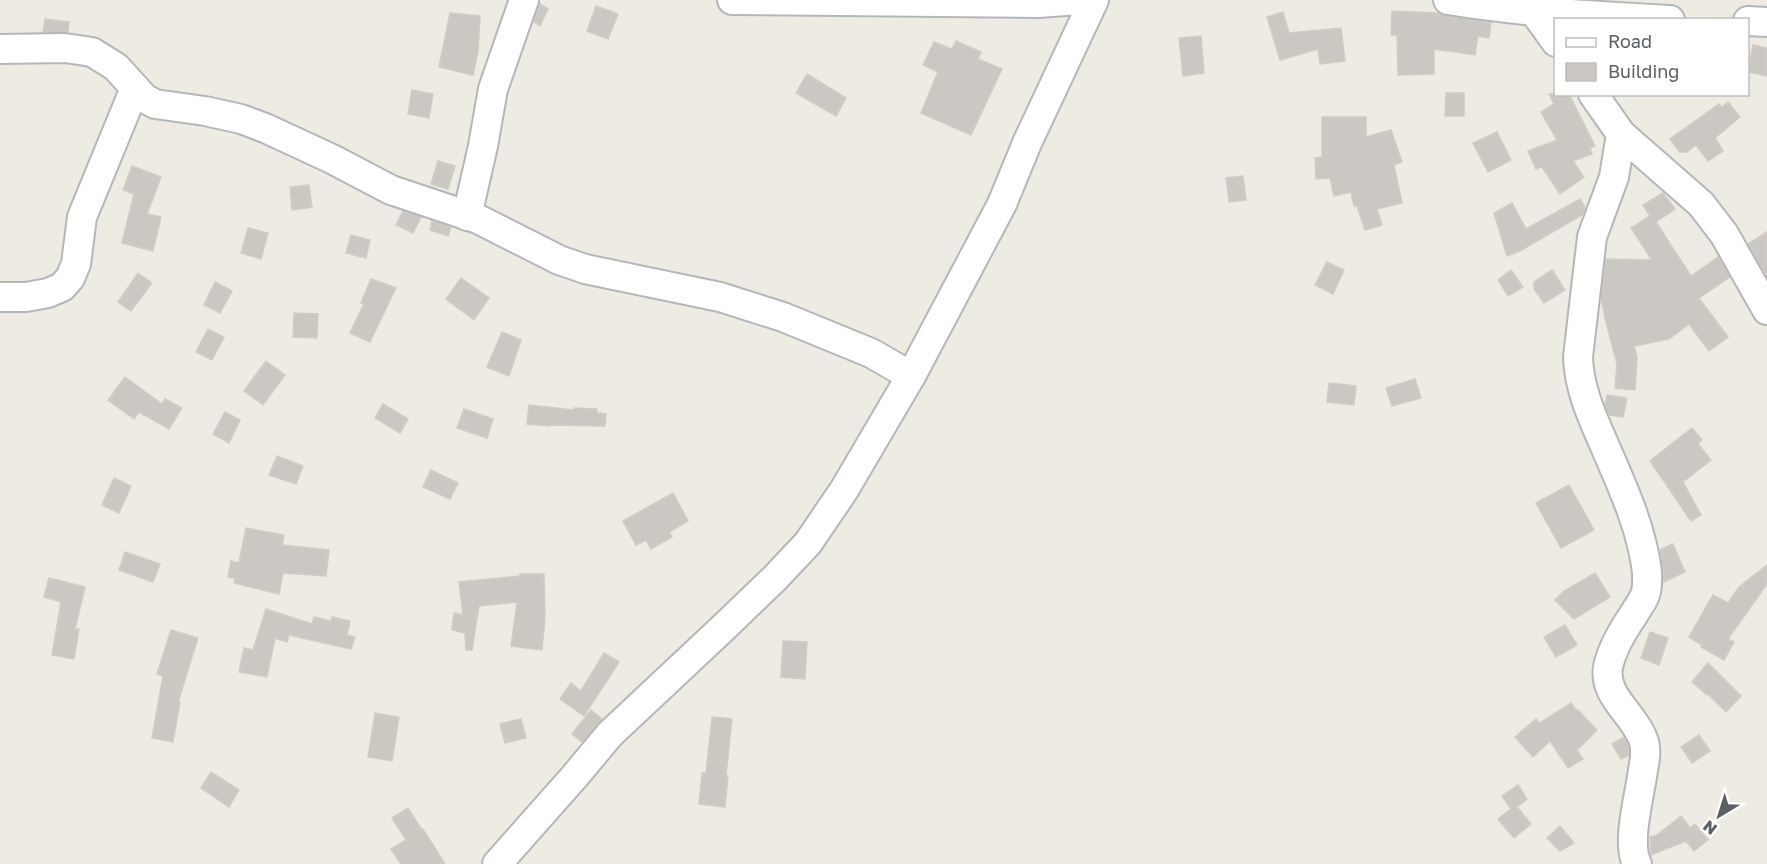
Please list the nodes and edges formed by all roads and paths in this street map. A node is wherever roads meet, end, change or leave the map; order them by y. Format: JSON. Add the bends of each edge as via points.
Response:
{"nodes":[{"id":1,"x":524,"y":0,"type":"edge"},
{"id":2,"x":732,"y":0,"type":"edge"},
{"id":3,"x":1079,"y":0,"type":"edge"},
{"id":4,"x":1094,"y":0,"type":"edge"},
{"id":5,"x":1449,"y":0,"type":"edge"},
{"id":6,"x":1533,"y":10,"type":"junction"},
{"id":7,"x":1628,"y":18,"type":"edge"},
{"id":8,"x":1749,"y":21,"type":"edge"},
{"id":9,"x":1767,"y":22,"type":"edge"},
{"id":10,"x":1554,"y":39,"type":"edge"},
{"id":11,"x":0,"y":49,"type":"edge"},
{"id":12,"x":135,"y":88,"type":"junction"},
{"id":13,"x":1594,"y":96,"type":"edge"},
{"id":14,"x":1621,"y":134,"type":"junction"},
{"id":15,"x":467,"y":216,"type":"junction"},
{"id":16,"x":0,"y":297,"type":"edge"},
{"id":17,"x":1767,"y":310,"type":"edge"},
{"id":18,"x":910,"y":376,"type":"junction"},
{"id":19,"x":496,"y":864,"type":"edge"},
{"id":20,"x":1637,"y":864,"type":"edge"}],
"edges":[{"from":1,"to":15,"type":"street","via":[[493,88]]},
{"from":2,"to":3,"type":"street","via":[[1038,3]]},
{"from":4,"to":18,"type":"street","via":[[1002,204]]},
{"from":5,"to":6,"type":"street"},
{"from":6,"to":7,"type":"street"},
{"from":6,"to":10,"type":"street"},
{"from":8,"to":9,"type":"street"},
{"from":11,"to":12,"type":"street","via":[[64,48],[92,52],[116,67]]},
{"from":12,"to":15,"type":"street","via":[[155,104],[232,117],[265,128],[391,190]]},
{"from":12,"to":16,"type":"street","via":[[82,217],[76,264],[70,278],[48,293]]},
{"from":13,"to":14,"type":"street"},
{"from":14,"to":17,"type":"street","via":[[1701,204],[1724,234]]},
{"from":14,"to":20,"type":"street","via":[[1614,177],[1592,237],[1579,364],[1587,405],[1634,516],[1647,570],[1645,595],[1613,652],[1607,679],[1643,738],[1646,752],[1633,832],[1632,849]]},
{"from":15,"to":18,"type":"street","via":[[585,269],[720,297],[783,317],[871,353]]},
{"from":18,"to":19,"type":"street","via":[[844,490],[807,543],[731,621],[610,734]]}]}
